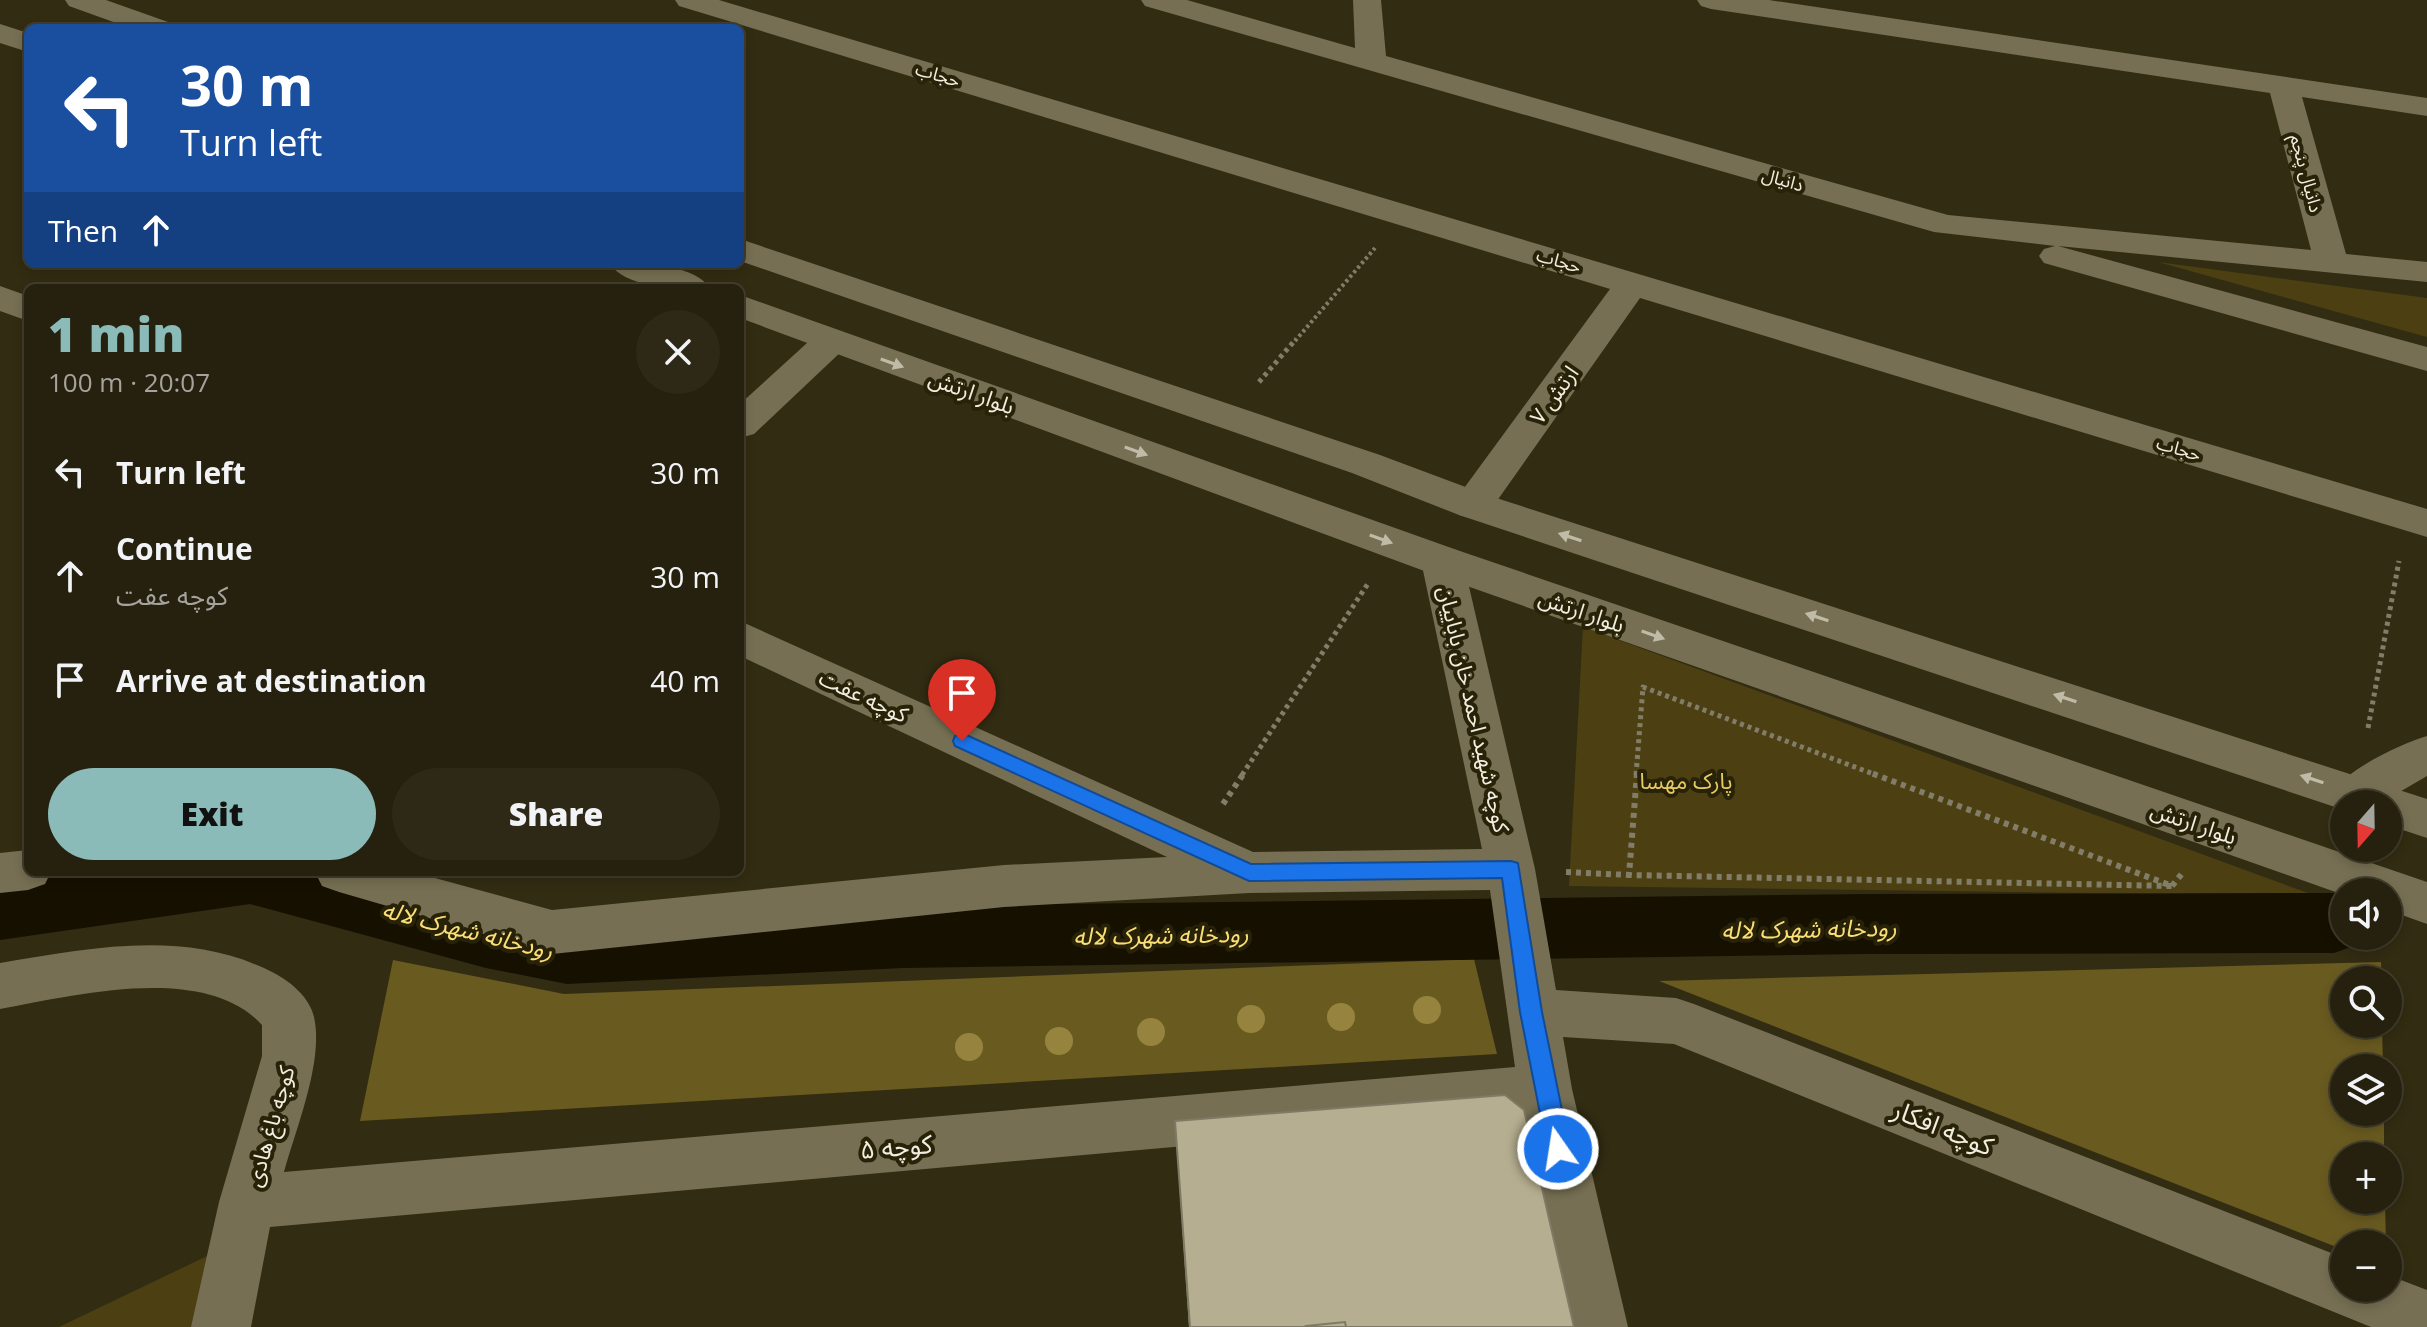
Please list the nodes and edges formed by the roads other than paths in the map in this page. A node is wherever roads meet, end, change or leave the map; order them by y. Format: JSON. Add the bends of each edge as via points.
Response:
{"nodes":[{"id":1,"x":79,"y":0,"type":"edge"},
{"id":2,"x":689,"y":0,"type":"edge"},
{"id":3,"x":1155,"y":0,"type":"edge"},
{"id":4,"x":1367,"y":0,"type":"edge"},
{"id":5,"x":1711,"y":0,"type":"edge"},
{"id":6,"x":147,"y":24,"type":"edge"},
{"id":7,"x":0,"y":33,"type":"edge"},
{"id":8,"x":24,"y":42,"type":"edge"},
{"id":9,"x":1371,"y":62,"type":"junction"},
{"id":10,"x":2283,"y":85,"type":"junction"},
{"id":11,"x":2427,"y":107,"type":"edge"},
{"id":12,"x":1946,"y":225,"type":"junction"},
{"id":13,"x":744,"y":250,"type":"edge"},
{"id":14,"x":2331,"y":261,"type":"junction"},
{"id":15,"x":644,"y":268,"type":"edge"},
{"id":16,"x":2427,"y":272,"type":"edge"},
{"id":17,"x":688,"y":278,"type":"edge"},
{"id":18,"x":1633,"y":283,"type":"junction"},
{"id":19,"x":0,"y":297,"type":"edge"},
{"id":20,"x":24,"y":308,"type":"edge"},
{"id":21,"x":744,"y":308,"type":"edge"},
{"id":22,"x":831,"y":341,"type":"junction"},
{"id":23,"x":2427,"y":359,"type":"edge"},
{"id":24,"x":744,"y":421,"type":"edge"},
{"id":25,"x":1473,"y":505,"type":"junction"},
{"id":26,"x":2417,"y":520,"type":"edge"},
{"id":27,"x":1442,"y":561,"type":"junction"},
{"id":28,"x":744,"y":639,"type":"edge"},
{"id":29,"x":2427,"y":754,"type":"edge"},
{"id":30,"x":2343,"y":790,"type":"edge"},
{"id":31,"x":2389,"y":790,"type":"edge"},
{"id":32,"x":2402,"y":810,"type":"edge"},
{"id":33,"x":2427,"y":819,"type":"edge"},
{"id":34,"x":24,"y":870,"type":"edge"},
{"id":35,"x":0,"y":873,"type":"edge"},
{"id":36,"x":1249,"y":873,"type":"junction"},
{"id":37,"x":353,"y":876,"type":"edge"},
{"id":38,"x":1514,"y":885,"type":"junction"},
{"id":39,"x":2427,"y":903,"type":"edge"},
{"id":40,"x":0,"y":986,"type":"edge"},
{"id":41,"x":1530,"y":998,"type":"junction"},
{"id":42,"x":1545,"y":1089,"type":"junction"},
{"id":43,"x":247,"y":1202,"type":"junction"},
{"id":44,"x":2330,"y":1281,"type":"edge"},
{"id":45,"x":2383,"y":1302,"type":"edge"},
{"id":46,"x":2427,"y":1320,"type":"edge"},
{"id":47,"x":221,"y":1327,"type":"edge"},
{"id":48,"x":1598,"y":1327,"type":"edge"}],
"edges":[{"from":1,"to":6,"type":"street"},
{"from":2,"to":18,"type":"street","name":"حجاب"},
{"from":3,"to":9,"type":"street","name":"دانیال"},
{"from":4,"to":9,"type":"street"},
{"from":5,"to":10,"type":"street"},
{"from":7,"to":8,"type":"street"},
{"from":9,"to":12,"type":"street","name":"دانیال"},
{"from":10,"to":11,"type":"street"},
{"from":10,"to":14,"type":"street","name":"دانیال پنجم"},
{"from":12,"to":14,"type":"street","name":"دانیال"},
{"from":12,"to":23,"type":"street"},
{"from":13,"to":25,"type":"street"},
{"from":14,"to":16,"type":"street","name":"دانیال"},
{"from":15,"to":17,"type":"street"},
{"from":18,"to":25,"type":"street","name":"ارتش ۷"},
{"from":18,"to":26,"type":"street","name":"حجاب"},
{"from":19,"to":20,"type":"street"},
{"from":21,"to":22,"type":"street","name":"بلوار ارتش"},
{"from":22,"to":24,"type":"street"},
{"from":22,"to":27,"type":"street","name":"بلوار ارتش","one_way":true},
{"from":25,"to":27,"type":"street","name":"ارتش ۷"},
{"from":30,"to":25,"type":"street","one_way":true},
{"from":27,"to":38,"type":"street","name":"کوچه شهید احمد خان باباییان"},
{"from":27,"to":39,"type":"street","name":"بلوار ارتش","one_way":true},
{"from":28,"to":36,"type":"street","name":"کوچه عفت"},
{"from":29,"to":31,"type":"street"},
{"from":32,"to":33,"type":"street"},
{"from":34,"to":35,"type":"street"},
{"from":36,"to":37,"type":"street","via":[[1004,886],[552,932]]},
{"from":36,"to":38,"type":"street"},
{"from":38,"to":41,"type":"street","name":"کوچه شهید احمد خان باباییان"},
{"from":40,"to":43,"type":"street","name":"کوچه باغ هادی","via":[[106,969],[191,969],[233,979],[266,995],[288,1017],[289,1056]]},
{"from":41,"to":42,"type":"street","name":"کوچه شهید احمد خان باباییان"},
{"from":41,"to":44,"type":"street","name":"کوچه افکار","via":[[1676,1021]]},
{"from":42,"to":43,"type":"street","name":"کوچه ۵"},
{"from":42,"to":48,"type":"street","name":"کوچه شهید احمد خان باباییان"},
{"from":43,"to":47,"type":"street","name":"کوچه باغ هادی"},
{"from":45,"to":46,"type":"street","name":"کوچه افکار"}]}
